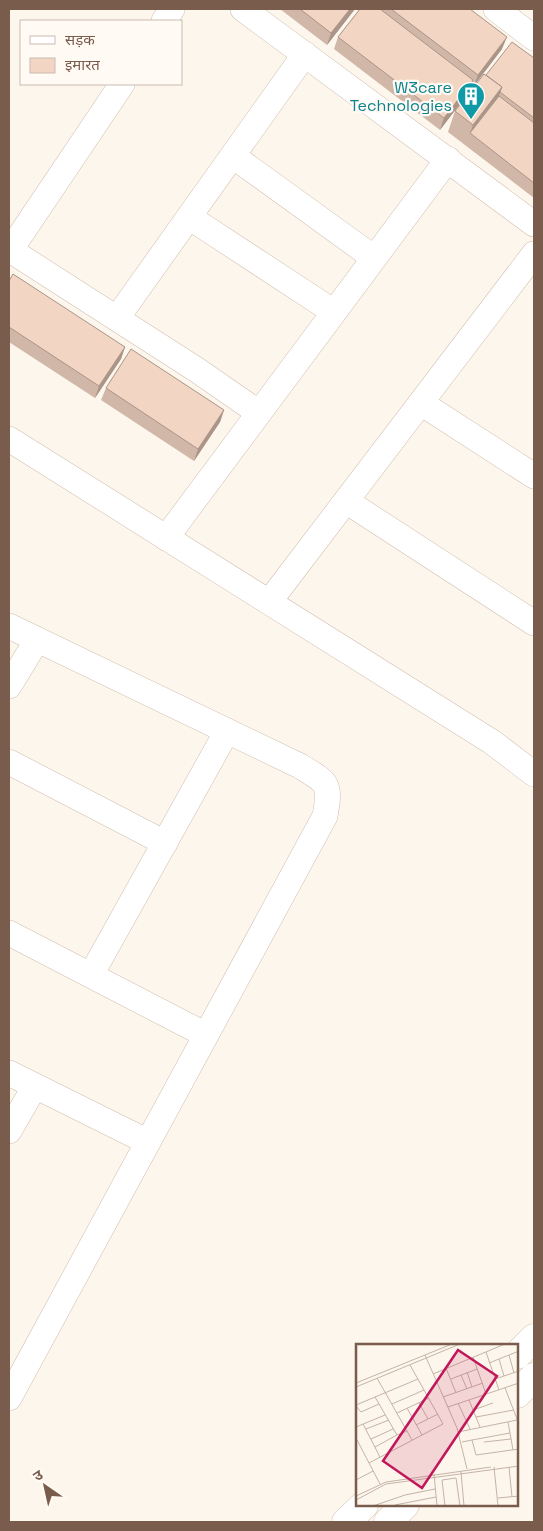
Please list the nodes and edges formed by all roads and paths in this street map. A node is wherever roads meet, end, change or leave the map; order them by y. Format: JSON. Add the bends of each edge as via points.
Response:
{"nodes":[{"id":1,"x":172,"y":9,"type":"edge"},
{"id":2,"x":243,"y":9,"type":"edge"},
{"id":3,"x":496,"y":9,"type":"edge"},
{"id":4,"x":165,"y":20,"type":"edge"},
{"id":5,"x":534,"y":38,"type":"edge"},
{"id":6,"x":305,"y":54,"type":"junction"},
{"id":7,"x":121,"y":85,"type":"edge"},
{"id":8,"x":233,"y":156,"type":"junction"},
{"id":9,"x":448,"y":160,"type":"junction"},
{"id":10,"x":189,"y":217,"type":"junction"},
{"id":11,"x":534,"y":224,"type":"edge"},
{"id":12,"x":10,"y":251,"type":"edge"},
{"id":13,"x":534,"y":254,"type":"edge"},
{"id":14,"x":374,"y":258,"type":"junction"},
{"id":15,"x":334,"y":312,"type":"junction"},
{"id":16,"x":118,"y":318,"type":"junction"},
{"id":17,"x":421,"y":403,"type":"junction"},
{"id":18,"x":259,"y":413,"type":"junction"},
{"id":19,"x":9,"y":439,"type":"edge"},
{"id":20,"x":533,"y":473,"type":"edge"},
{"id":21,"x":346,"y":500,"type":"junction"},
{"id":22,"x":166,"y":538,"type":"junction"},
{"id":23,"x":269,"y":602,"type":"junction"},
{"id":24,"x":534,"y":623,"type":"edge"},
{"id":25,"x":9,"y":626,"type":"edge"},
{"id":26,"x":37,"y":640,"type":"junction"},
{"id":27,"x":9,"y":686,"type":"edge"},
{"id":28,"x":227,"y":731,"type":"junction"},
{"id":29,"x":9,"y":762,"type":"edge"},
{"id":30,"x":532,"y":768,"type":"edge"},
{"id":31,"x":165,"y":843,"type":"junction"},
{"id":32,"x":9,"y":933,"type":"edge"},
{"id":33,"x":91,"y":975,"type":"junction"},
{"id":34,"x":206,"y":1035,"type":"junction"},
{"id":35,"x":9,"y":1073,"type":"edge"},
{"id":36,"x":35,"y":1086,"type":"junction"},
{"id":37,"x":9,"y":1131,"type":"edge"},
{"id":38,"x":148,"y":1142,"type":"junction"},
{"id":39,"x":534,"y":1338,"type":"edge"},
{"id":40,"x":518,"y":1354,"type":"edge"},
{"id":41,"x":534,"y":1377,"type":"edge"},
{"id":42,"x":518,"y":1393,"type":"edge"},
{"id":43,"x":9,"y":1398,"type":"edge"},
{"id":44,"x":363,"y":1506,"type":"edge"},
{"id":45,"x":404,"y":1506,"type":"edge"},
{"id":46,"x":346,"y":1522,"type":"edge"},
{"id":47,"x":388,"y":1522,"type":"edge"}],
"edges":[{"from":1,"to":4,"type":"street"},
{"from":2,"to":6,"type":"street"},
{"from":3,"to":5,"type":"street"},
{"from":6,"to":8,"type":"street"},
{"from":6,"to":9,"type":"street"},
{"from":7,"to":12,"type":"street"},
{"from":8,"to":10,"type":"street"},
{"from":8,"to":14,"type":"street"},
{"from":9,"to":11,"type":"street"},
{"from":9,"to":14,"type":"street"},
{"from":10,"to":15,"type":"street"},
{"from":10,"to":16,"type":"street"},
{"from":12,"to":16,"type":"street"},
{"from":13,"to":17,"type":"street"},
{"from":14,"to":15,"type":"street"},
{"from":15,"to":18,"type":"street"},
{"from":16,"to":18,"type":"street"},
{"from":17,"to":20,"type":"street"},
{"from":17,"to":21,"type":"street"},
{"from":18,"to":22,"type":"street"},
{"from":19,"to":22,"type":"street"},
{"from":21,"to":23,"type":"street"},
{"from":21,"to":24,"type":"street"},
{"from":22,"to":23,"type":"street"},
{"from":23,"to":30,"type":"street"},
{"from":25,"to":26,"type":"street"},
{"from":26,"to":27,"type":"street"},
{"from":26,"to":28,"type":"street"},
{"from":28,"to":31,"type":"street"},
{"from":28,"to":34,"type":"street","via":[[322,779],[329,793],[325,816]]},
{"from":29,"to":31,"type":"street"},
{"from":31,"to":33,"type":"street"},
{"from":32,"to":33,"type":"street"},
{"from":33,"to":34,"type":"street"},
{"from":34,"to":38,"type":"street"},
{"from":35,"to":36,"type":"street"},
{"from":36,"to":37,"type":"street"},
{"from":36,"to":38,"type":"street"},
{"from":38,"to":43,"type":"street"},
{"from":39,"to":40,"type":"street"},
{"from":41,"to":42,"type":"street"},
{"from":44,"to":46,"type":"street"},
{"from":45,"to":47,"type":"street"}]}
